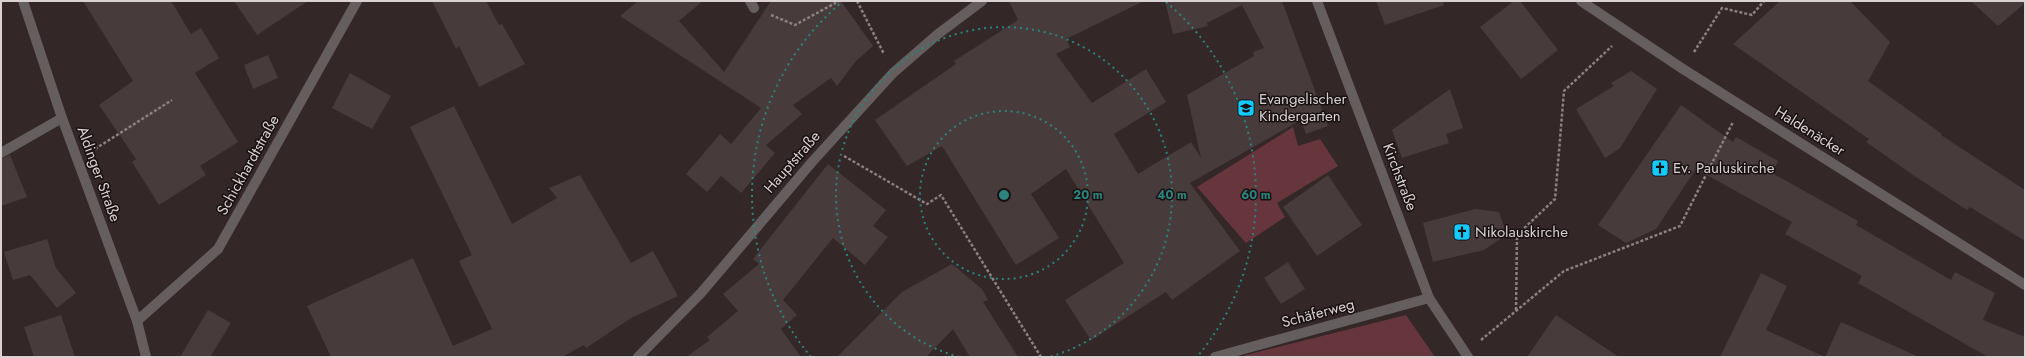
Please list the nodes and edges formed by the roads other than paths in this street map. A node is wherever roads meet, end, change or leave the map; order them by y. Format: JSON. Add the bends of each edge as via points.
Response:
{"nodes":[{"id":1,"x":23,"y":1,"type":"edge"},
{"id":2,"x":357,"y":1,"type":"edge"},
{"id":3,"x":982,"y":1,"type":"edge"},
{"id":4,"x":1317,"y":1,"type":"edge"},
{"id":5,"x":1581,"y":1,"type":"edge"},
{"id":6,"x":62,"y":118,"type":"junction"},
{"id":7,"x":1,"y":153,"type":"edge"},
{"id":8,"x":2025,"y":285,"type":"edge"},
{"id":9,"x":1429,"y":298,"type":"junction"},
{"id":10,"x":137,"y":321,"type":"junction"},
{"id":11,"x":1467,"y":356,"type":"edge"},
{"id":12,"x":146,"y":357,"type":"edge"},
{"id":13,"x":638,"y":357,"type":"edge"},
{"id":14,"x":1215,"y":357,"type":"edge"}],
"edges":[{"from":1,"to":6,"type":"street","name":"Aldinger Straße"},
{"from":2,"to":10,"type":"street","name":"Schickhardtstraße","via":[[218,249]]},
{"from":3,"to":13,"type":"street","name":"Hauptstraße","via":[[938,34],[893,73],[826,146],[701,293]]},
{"from":4,"to":9,"type":"street","name":"Kirchstraße"},
{"from":5,"to":8,"type":"street","name":"Haldenäcker","via":[[1683,70]]},
{"from":6,"to":7,"type":"street"},
{"from":6,"to":10,"type":"street","name":"Aldinger Straße"},
{"from":9,"to":11,"type":"street","name":"Kirchstraße"},
{"from":9,"to":14,"type":"street","name":"Schäferweg"},
{"from":10,"to":12,"type":"street","name":"Aldinger Straße"}]}
